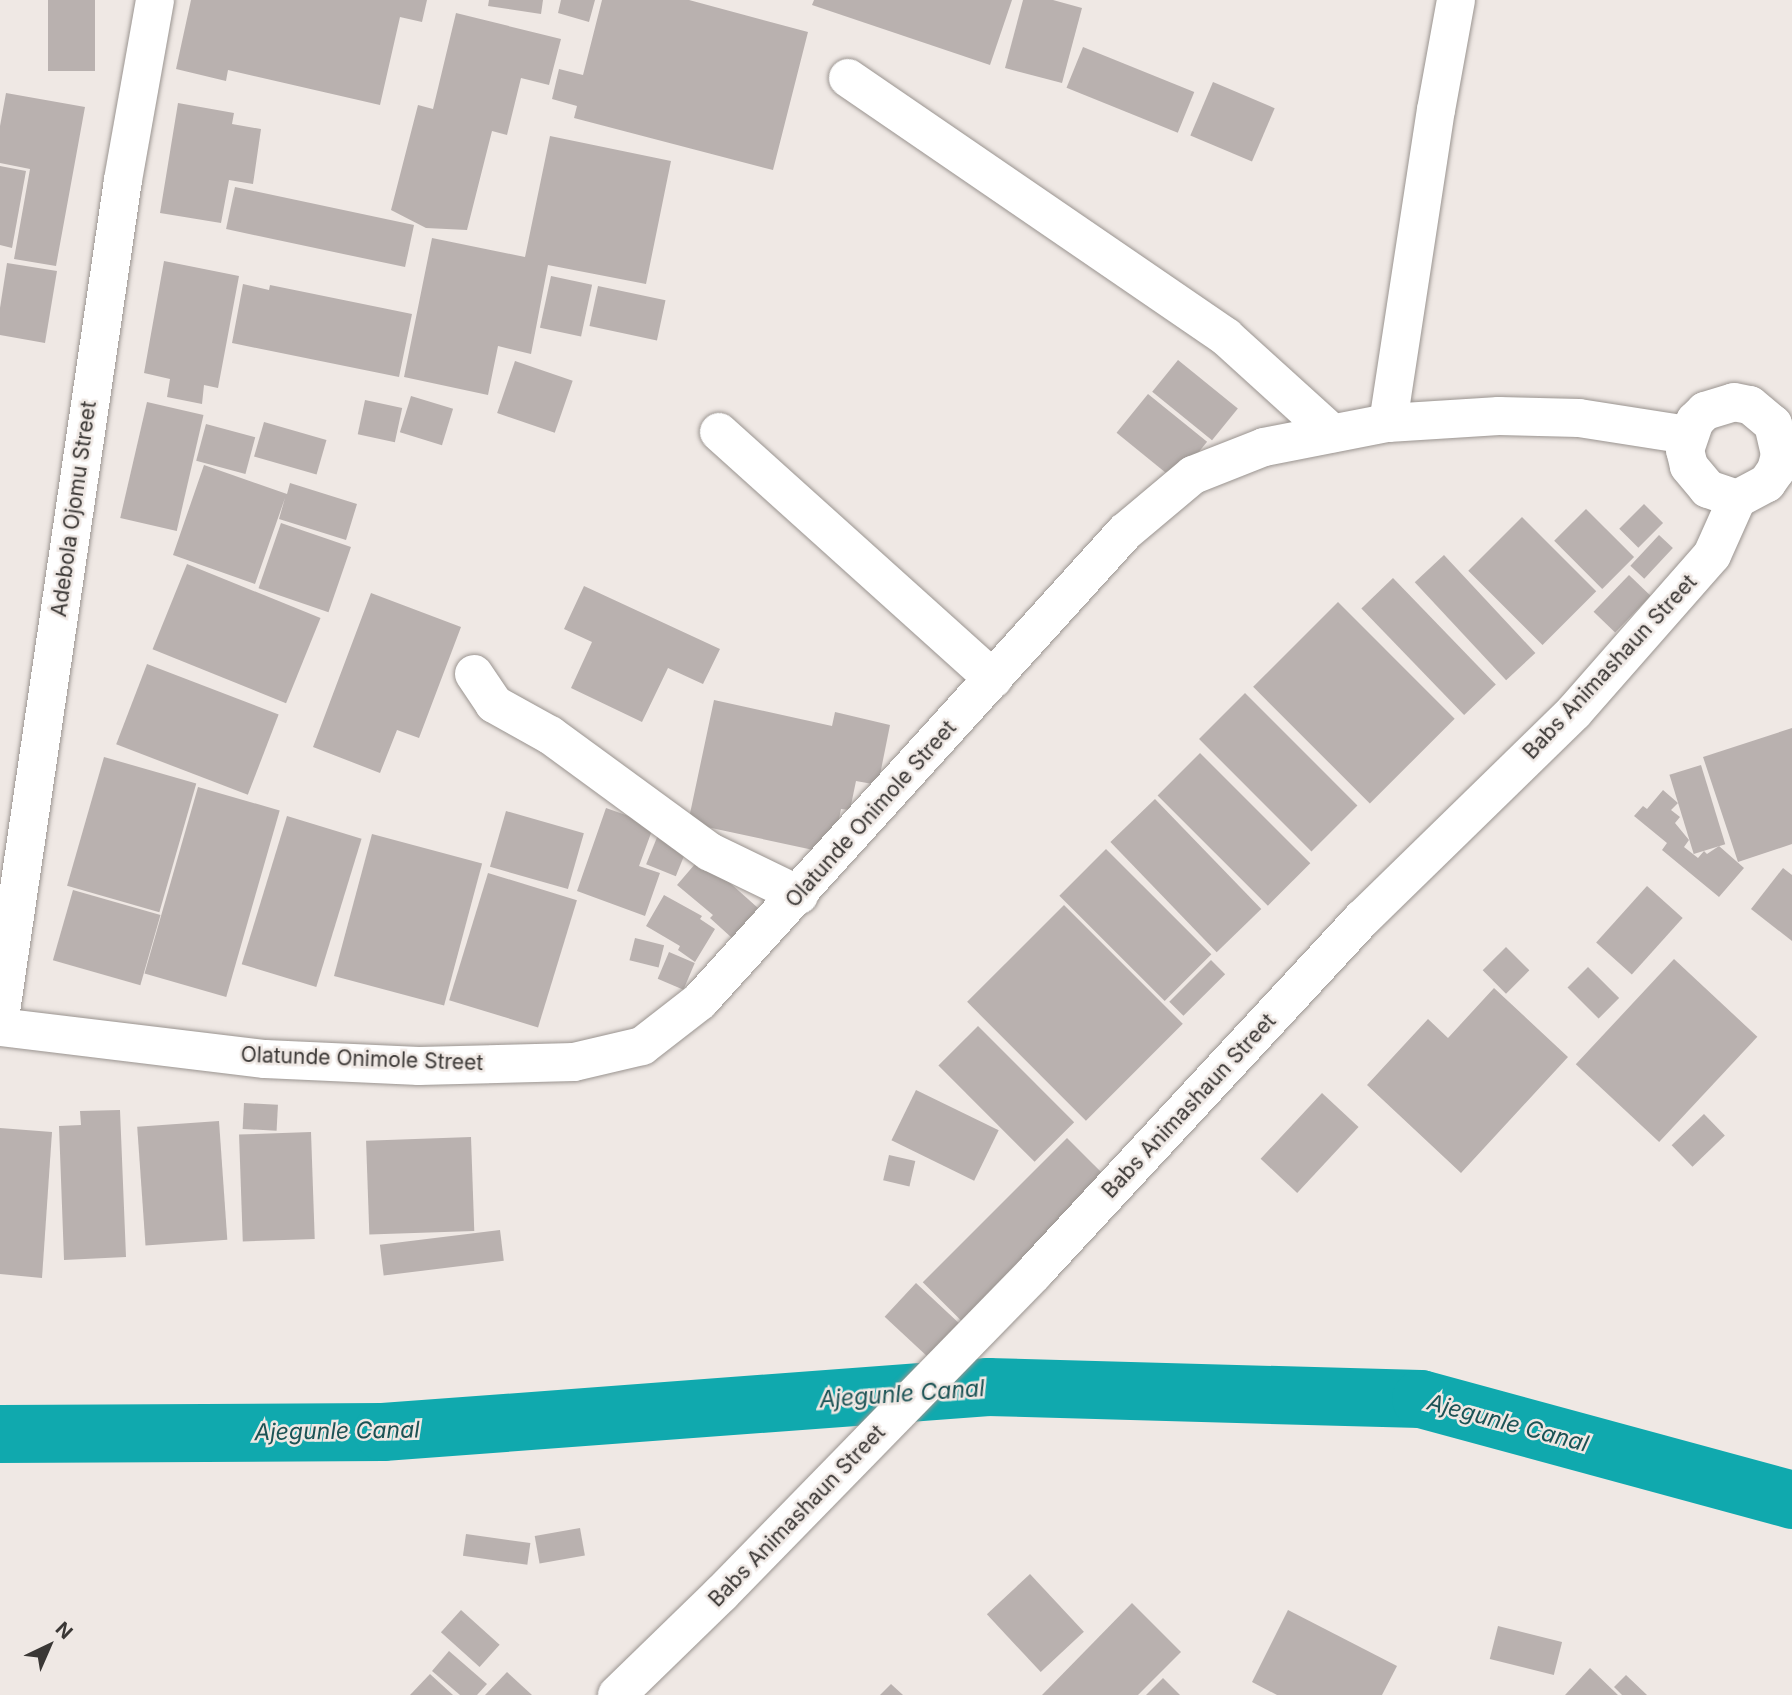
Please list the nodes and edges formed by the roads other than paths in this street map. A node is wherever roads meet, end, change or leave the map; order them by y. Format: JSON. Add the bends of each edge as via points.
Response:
{"nodes":[{"id":1,"x":155,"y":0,"type":"edge"},
{"id":2,"x":1456,"y":0,"type":"edge"},
{"id":3,"x":848,"y":78,"type":"dead end"},
{"id":4,"x":1388,"y":423,"type":"junction"},
{"id":5,"x":719,"y":432,"type":"dead end"},
{"id":6,"x":1332,"y":433,"type":"junction"},
{"id":7,"x":1688,"y":435,"type":"junction"},
{"id":8,"x":1785,"y":440,"type":"edge"},
{"id":9,"x":1737,"y":499,"type":"junction"},
{"id":10,"x":474,"y":674,"type":"dead end"},
{"id":11,"x":993,"y":679,"type":"junction"},
{"id":12,"x":799,"y":895,"type":"junction"},
{"id":13,"x":0,"y":1018,"type":"edge"},
{"id":14,"x":0,"y":1027,"type":"edge"},
{"id":15,"x":617,"y":1695,"type":"edge"}],
"edges":[{"from":1,"to":13,"type":"street","name":"Adebola Ojomu Street","via":[[121,193]]},
{"from":2,"to":4,"type":"street"},
{"from":3,"to":6,"type":"street","via":[[1226,337]]},
{"from":4,"to":6,"type":"street","name":"Olatunde Onimole Street"},
{"from":4,"to":7,"type":"street","name":"Olatunde Onimole Street","via":[[1499,416],[1579,418]]},
{"from":5,"to":11,"type":"street"},
{"from":6,"to":11,"type":"street","name":"Olatunde Onimole Street","via":[[1264,447],[1193,475],[1125,533]]},
{"from":7,"to":8,"type":"street","via":[[1705,411],[1734,402],[1763,413]]},
{"from":7,"to":9,"type":"street","via":[[1685,450],[1697,479],[1708,489]]},
{"from":8,"to":9,"type":"street","via":[[1767,483]]},
{"from":9,"to":15,"type":"street","name":"Babs Animashaun Street","via":[[1712,555],[1574,712],[1362,919],[1034,1273]]},
{"from":10,"to":12,"type":"street","via":[[494,704],[550,735],[710,852]]},
{"from":11,"to":12,"type":"street","name":"Olatunde Onimole Street","via":[[876,804]]},
{"from":12,"to":14,"type":"street","name":"Olatunde Onimole Street","via":[[699,1002],[642,1046],[574,1062],[419,1066],[265,1059]]}]}
